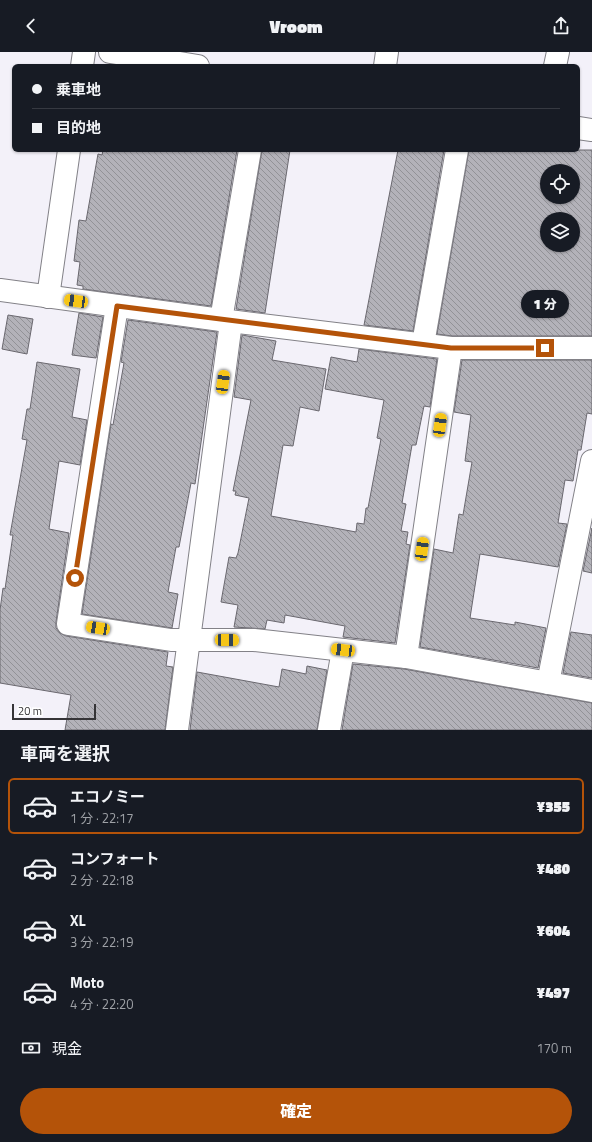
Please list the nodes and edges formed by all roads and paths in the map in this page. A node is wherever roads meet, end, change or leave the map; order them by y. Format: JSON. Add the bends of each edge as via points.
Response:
{"nodes":[{"id":1,"x":84,"y":52,"type":"edge"},
{"id":2,"x":387,"y":52,"type":"edge"},
{"id":3,"x":558,"y":52,"type":"edge"},
{"id":4,"x":119,"y":53,"type":"edge"},
{"id":5,"x":82,"y":64,"type":"edge"},
{"id":6,"x":186,"y":64,"type":"edge"},
{"id":7,"x":385,"y":64,"type":"edge"},
{"id":8,"x":555,"y":64,"type":"edge"},
{"id":9,"x":580,"y":128,"type":"edge"},
{"id":10,"x":592,"y":130,"type":"edge"},
{"id":11,"x":69,"y":152,"type":"edge"},
{"id":12,"x":250,"y":152,"type":"edge"},
{"id":13,"x":457,"y":152,"type":"edge"},
{"id":14,"x":1,"y":295,"type":"edge"},
{"id":15,"x":48,"y":297,"type":"junction"},
{"id":16,"x":117,"y":306,"type":"junction"},
{"id":17,"x":226,"y":321,"type":"junction"},
{"id":18,"x":422,"y":344,"type":"junction"},
{"id":19,"x":451,"y":348,"type":"junction"},
{"id":20,"x":592,"y":348,"type":"edge"},
{"id":21,"x":592,"y":461,"type":"edge"},
{"id":22,"x":188,"y":639,"type":"junction"},
{"id":23,"x":343,"y":650,"type":"junction"},
{"id":24,"x":406,"y":657,"type":"junction"},
{"id":25,"x":548,"y":683,"type":"junction"},
{"id":26,"x":592,"y":691,"type":"edge"},
{"id":27,"x":177,"y":730,"type":"edge"},
{"id":28,"x":329,"y":730,"type":"edge"}],
"edges":[{"from":1,"to":5,"type":"street"},
{"from":2,"to":7,"type":"street"},
{"from":3,"to":8,"type":"street"},
{"from":4,"to":6,"type":"street"},
{"from":9,"to":10,"type":"street"},
{"from":11,"to":15,"type":"street"},
{"from":12,"to":17,"type":"street"},
{"from":13,"to":18,"type":"street"},
{"from":14,"to":15,"type":"street"},
{"from":15,"to":16,"type":"street"},
{"from":16,"to":17,"type":"street"},
{"from":16,"to":22,"type":"street","via":[[68,624],[171,640]]},
{"from":17,"to":18,"type":"street"},
{"from":17,"to":22,"type":"street"},
{"from":18,"to":19,"type":"street"},
{"from":19,"to":20,"type":"street"},
{"from":19,"to":24,"type":"street"},
{"from":21,"to":25,"type":"street"},
{"from":22,"to":23,"type":"street","via":[[254,640]]},
{"from":22,"to":27,"type":"street"},
{"from":23,"to":24,"type":"street"},
{"from":23,"to":28,"type":"street"},
{"from":24,"to":25,"type":"street"},
{"from":25,"to":26,"type":"street"}]}
